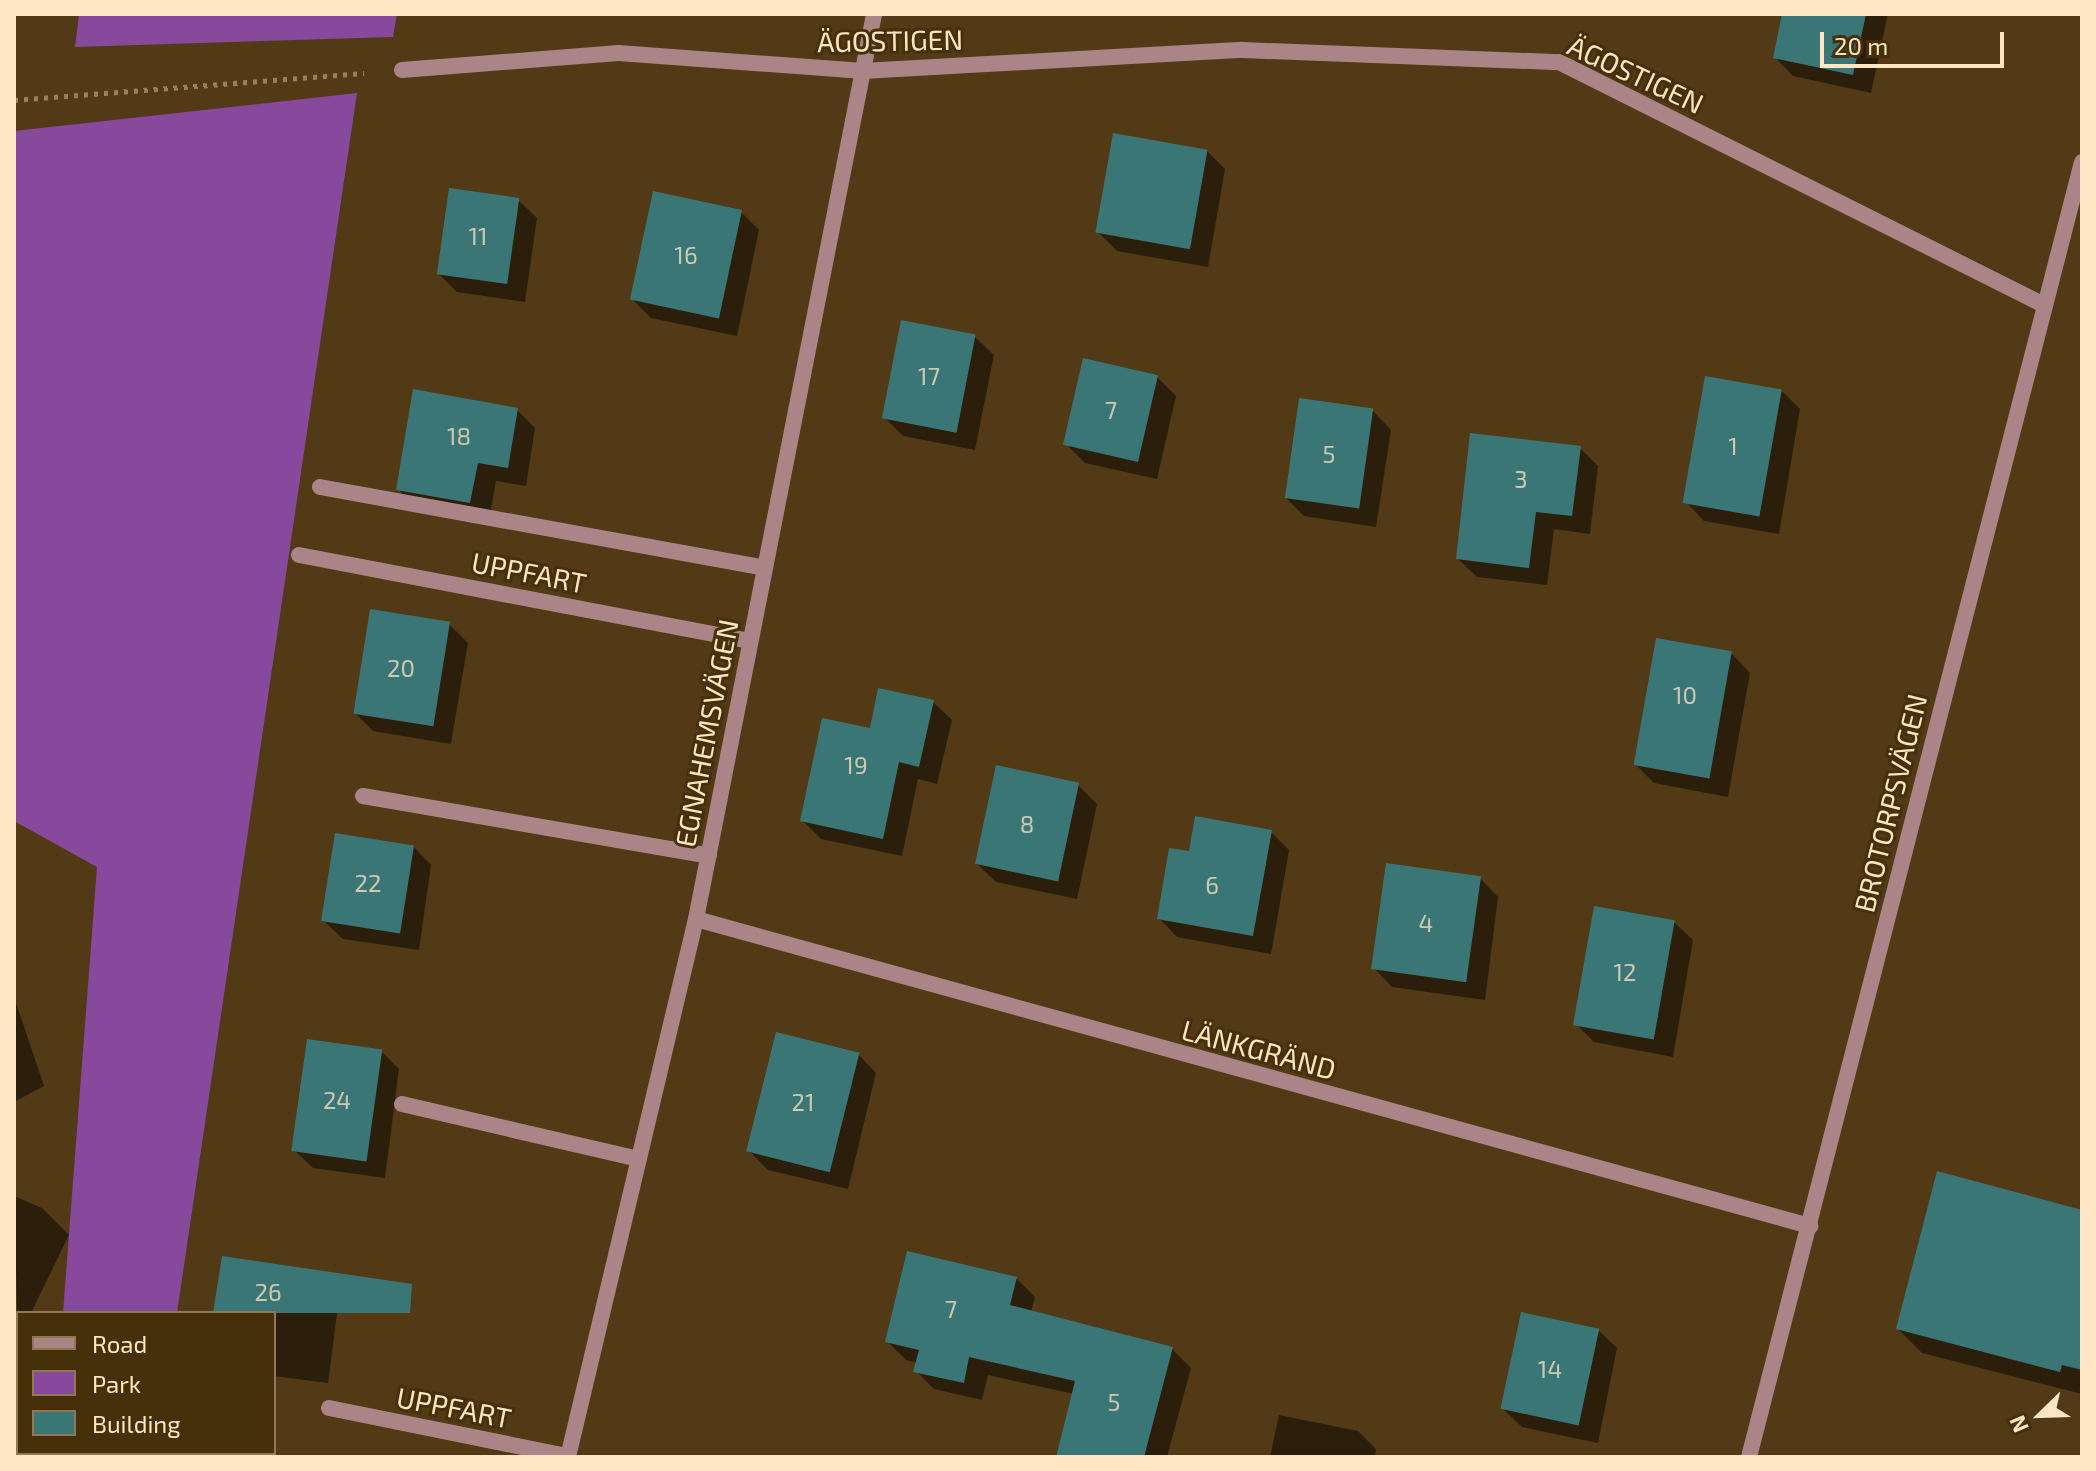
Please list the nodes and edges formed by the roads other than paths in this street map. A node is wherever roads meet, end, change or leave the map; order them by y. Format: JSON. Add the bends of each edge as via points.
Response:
{"nodes":[{"id":1,"x":874,"y":14,"type":"edge"},
{"id":2,"x":402,"y":70,"type":"road end"},
{"id":3,"x":863,"y":71,"type":"junction"},
{"id":4,"x":2082,"y":162,"type":"edge"},
{"id":5,"x":2042,"y":304,"type":"junction"},
{"id":6,"x":320,"y":487,"type":"dead end"},
{"id":7,"x":299,"y":555,"type":"dead end"},
{"id":8,"x":765,"y":568,"type":"junction"},
{"id":9,"x":750,"y":641,"type":"junction"},
{"id":10,"x":363,"y":796,"type":"dead end"},
{"id":11,"x":709,"y":856,"type":"junction"},
{"id":12,"x":696,"y":919,"type":"junction"},
{"id":13,"x":402,"y":1104,"type":"dead end"},
{"id":14,"x":639,"y":1159,"type":"junction"},
{"id":15,"x":1810,"y":1226,"type":"junction"},
{"id":16,"x":329,"y":1408,"type":"dead end"},
{"id":17,"x":568,"y":1457,"type":"edge"},
{"id":18,"x":1749,"y":1457,"type":"edge"}],
"edges":[{"from":1,"to":3,"type":"street","name":"EGNAHEMSVÄGEN"},
{"from":2,"to":3,"type":"street","name":"ÄGOSTIGEN","via":[[618,53]]},
{"from":3,"to":5,"type":"street","name":"ÄGOSTIGEN","via":[[1242,50],[1559,62]]},
{"from":3,"to":8,"type":"street","name":"EGNAHEMSVÄGEN"},
{"from":4,"to":5,"type":"street","name":"BROTORPSVÄGEN"},
{"from":5,"to":15,"type":"street","name":"BROTORPSVÄGEN"},
{"from":6,"to":8,"type":"street","name":"UPPFART"},
{"from":7,"to":9,"type":"street","name":"UPPFART"},
{"from":8,"to":9,"type":"street","name":"EGNAHEMSVÄGEN"},
{"from":9,"to":11,"type":"street","name":"EGNAHEMSVÄGEN"},
{"from":10,"to":11,"type":"street"},
{"from":11,"to":12,"type":"street","name":"EGNAHEMSVÄGEN"},
{"from":12,"to":14,"type":"street","name":"EGNAHEMSVÄGEN"},
{"from":12,"to":15,"type":"street","name":"LÄNKGRÄND"},
{"from":13,"to":14,"type":"street"},
{"from":14,"to":17,"type":"street","name":"EGNAHEMSVÄGEN"},
{"from":15,"to":18,"type":"street","name":"BROTORPSVÄGEN"},
{"from":16,"to":17,"type":"street","name":"UPPFART"}]}
